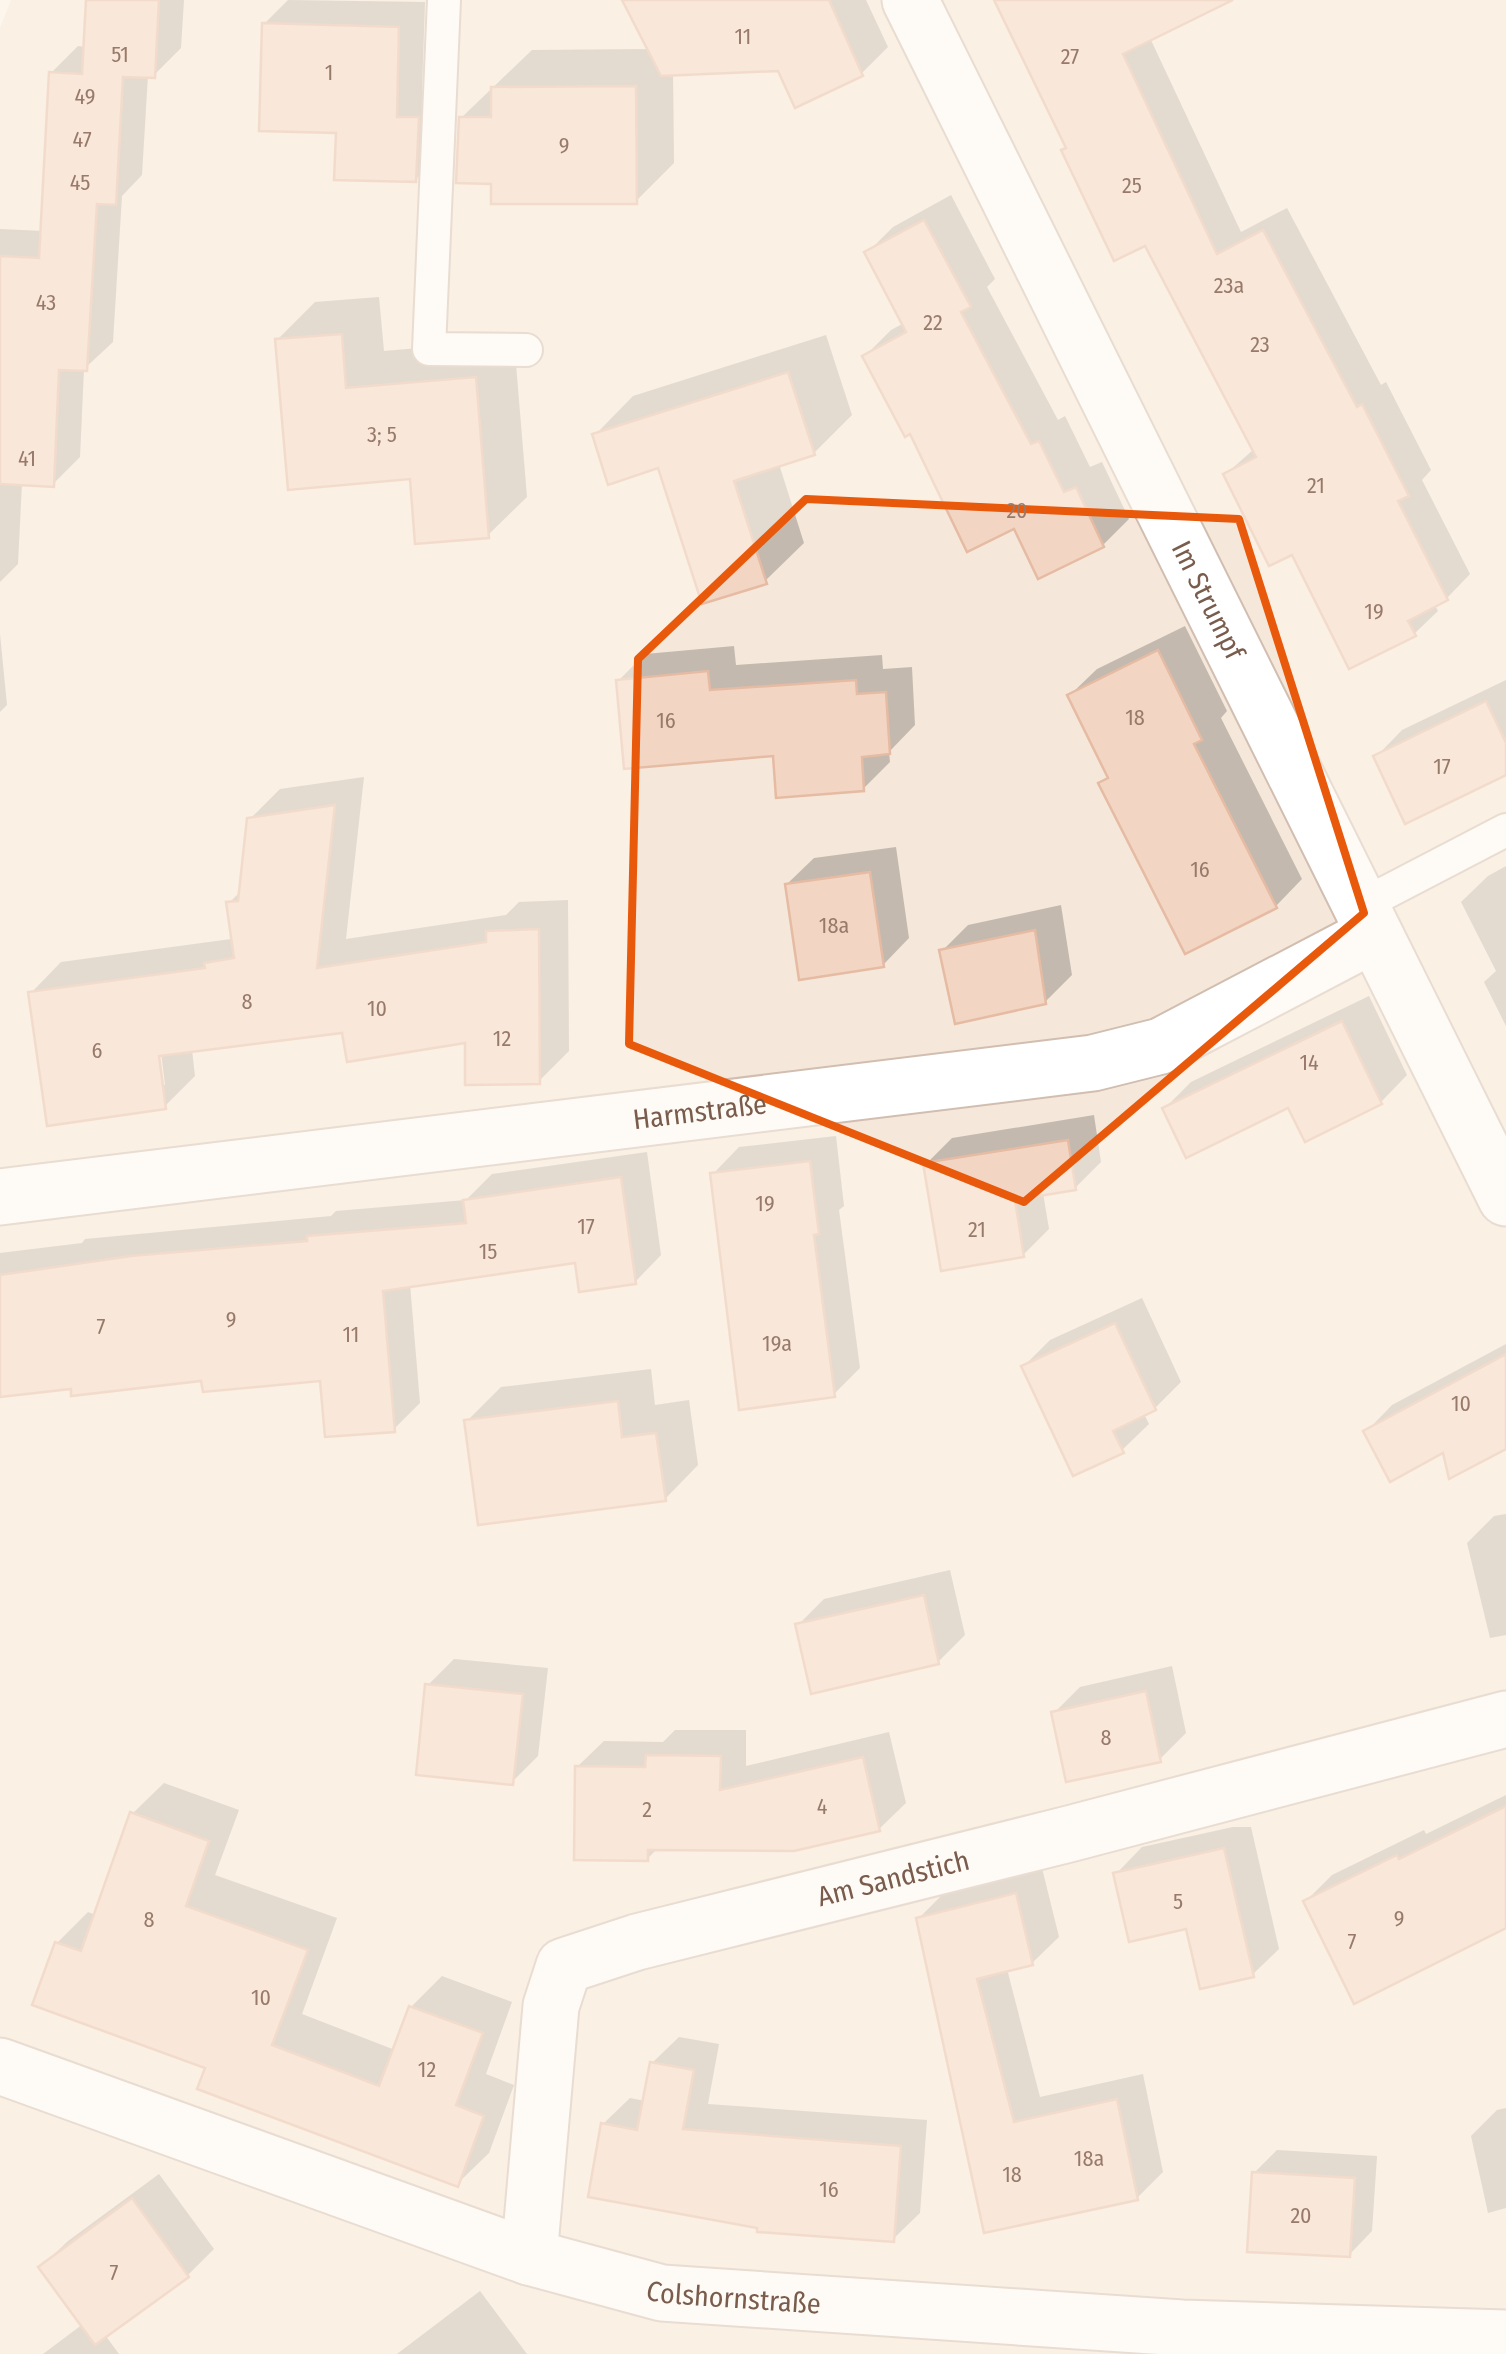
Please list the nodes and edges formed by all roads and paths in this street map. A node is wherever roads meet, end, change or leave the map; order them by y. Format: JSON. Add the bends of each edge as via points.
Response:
{"nodes":[{"id":1,"x":444,"y":0,"type":"edge"},
{"id":2,"x":910,"y":0,"type":"edge"},
{"id":3,"x":526,"y":350,"type":"dead end"},
{"id":4,"x":1506,"y":830,"type":"edge"},
{"id":5,"x":1366,"y":921,"type":"junction"},
{"id":6,"x":0,"y":1197,"type":"edge"},
{"id":7,"x":1506,"y":1198,"type":"edge"},
{"id":8,"x":1506,"y":1719,"type":"edge"},
{"id":9,"x":0,"y":2066,"type":"edge"},
{"id":10,"x":529,"y":2257,"type":"junction"},
{"id":11,"x":1506,"y":2338,"type":"edge"},
{"id":12,"x":1182,"y":2341,"type":"edge"}],
"edges":[{"from":1,"to":3,"type":"lane","via":[[429,349]]},
{"from":2,"to":5,"type":"street","name":"Im Strumpf"},
{"from":4,"to":5,"type":"lane"},
{"from":5,"to":6,"type":"street","name":"Harmstraße","via":[[1161,1046],[1093,1063]]},
{"from":5,"to":7,"type":"street","name":"Im Strumpf"},
{"from":8,"to":10,"type":"street","name":"Am Sandstich","via":[[564,1966],[550,2006]]},
{"from":9,"to":10,"type":"street","name":"Colshornstraße"},
{"from":10,"to":12,"type":"street","name":"Colshornstraße","via":[[662,2293]]},
{"from":11,"to":12,"type":"street","name":"Colshornstraße"}]}
